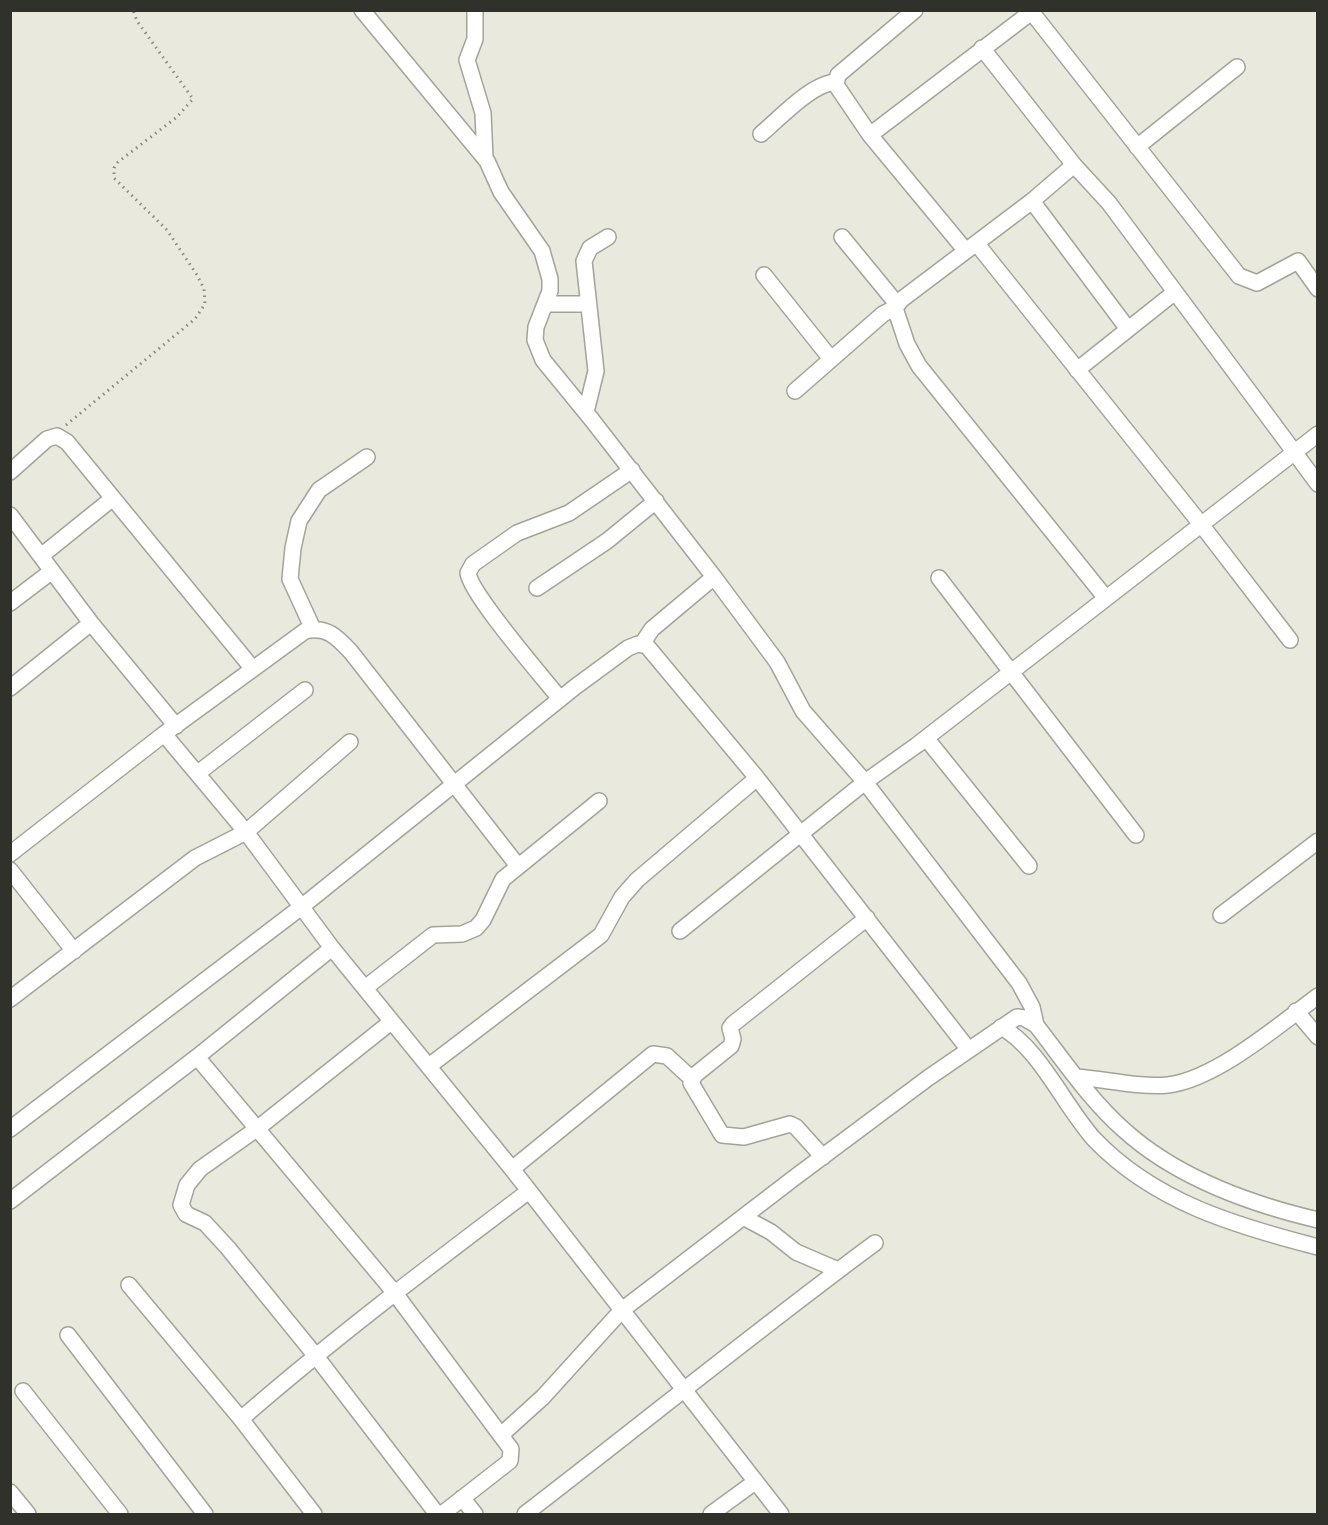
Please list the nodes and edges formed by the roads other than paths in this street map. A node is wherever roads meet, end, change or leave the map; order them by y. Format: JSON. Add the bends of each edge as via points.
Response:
{"nodes":[{"id":1,"x":362,"y":10,"type":"edge"},
{"id":2,"x":475,"y":10,"type":"edge"},
{"id":3,"x":915,"y":10,"type":"edge"},
{"id":4,"x":1032,"y":11,"type":"edge"},
{"id":5,"x":982,"y":48,"type":"junction"},
{"id":6,"x":1237,"y":67,"type":"dead end"},
{"id":7,"x":836,"y":82,"type":"junction"},
{"id":8,"x":761,"y":134,"type":"dead end"},
{"id":9,"x":870,"y":135,"type":"junction"},
{"id":10,"x":1137,"y":147,"type":"junction"},
{"id":11,"x":485,"y":158,"type":"junction"},
{"id":12,"x":1074,"y":165,"type":"junction"},
{"id":13,"x":1032,"y":201,"type":"junction"},
{"id":14,"x":608,"y":237,"type":"dead end"},
{"id":15,"x":842,"y":237,"type":"dead end"},
{"id":16,"x":971,"y":247,"type":"junction"},
{"id":17,"x":764,"y":275,"type":"dead end"},
{"id":18,"x":1317,"y":289,"type":"edge"},
{"id":19,"x":1175,"y":292,"type":"junction"},
{"id":20,"x":546,"y":304,"type":"junction"},
{"id":21,"x":587,"y":304,"type":"junction"},
{"id":22,"x":896,"y":306,"type":"junction"},
{"id":23,"x":1128,"y":329,"type":"junction"},
{"id":24,"x":831,"y":359,"type":"junction"},
{"id":25,"x":1077,"y":370,"type":"junction"},
{"id":26,"x":795,"y":391,"type":"dead end"},
{"id":27,"x":586,"y":412,"type":"junction"},
{"id":28,"x":1317,"y":434,"type":"edge"},
{"id":29,"x":1294,"y":451,"type":"junction"},
{"id":30,"x":367,"y":457,"type":"dead end"},
{"id":31,"x":632,"y":470,"type":"junction"},
{"id":32,"x":10,"y":472,"type":"edge"},
{"id":33,"x":1317,"y":484,"type":"edge"},
{"id":34,"x":113,"y":498,"type":"junction"},
{"id":35,"x":656,"y":501,"type":"junction"},
{"id":36,"x":10,"y":515,"type":"edge"},
{"id":37,"x":1200,"y":523,"type":"junction"},
{"id":38,"x":40,"y":556,"type":"junction"},
{"id":39,"x":52,"y":571,"type":"junction"},
{"id":40,"x":714,"y":577,"type":"junction"},
{"id":41,"x":939,"y":578,"type":"dead end"},
{"id":42,"x":537,"y":588,"type":"dead end"},
{"id":43,"x":1105,"y":597,"type":"junction"},
{"id":44,"x":10,"y":603,"type":"edge"},
{"id":45,"x":91,"y":623,"type":"junction"},
{"id":46,"x":313,"y":629,"type":"junction"},
{"id":47,"x":1290,"y":640,"type":"dead end"},
{"id":48,"x":642,"y":644,"type":"junction"},
{"id":49,"x":253,"y":669,"type":"junction"},
{"id":50,"x":1012,"y":672,"type":"junction"},
{"id":51,"x":10,"y":688,"type":"edge"},
{"id":52,"x":305,"y":690,"type":"dead end"},
{"id":53,"x":560,"y":699,"type":"junction"},
{"id":54,"x":170,"y":730,"type":"junction"},
{"id":55,"x":926,"y":738,"type":"junction"},
{"id":56,"x":350,"y":742,"type":"dead end"},
{"id":57,"x":198,"y":773,"type":"junction"},
{"id":58,"x":757,"y":778,"type":"junction"},
{"id":59,"x":865,"y":782,"type":"junction"},
{"id":60,"x":456,"y":785,"type":"junction"},
{"id":61,"x":599,"y":801,"type":"dead end"},
{"id":62,"x":246,"y":832,"type":"junction"},
{"id":63,"x":801,"y":834,"type":"junction"},
{"id":64,"x":1136,"y":835,"type":"dead end"},
{"id":65,"x":1316,"y":844,"type":"edge"},
{"id":66,"x":10,"y":854,"type":"edge"},
{"id":67,"x":518,"y":866,"type":"junction"},
{"id":68,"x":1029,"y":866,"type":"dead end"},
{"id":69,"x":10,"y":870,"type":"edge"},
{"id":70,"x":300,"y":908,"type":"junction"},
{"id":71,"x":1221,"y":915,"type":"dead end"},
{"id":72,"x":867,"y":918,"type":"junction"},
{"id":73,"x":680,"y":930,"type":"dead end"},
{"id":74,"x":332,"y":948,"type":"junction"},
{"id":75,"x":74,"y":951,"type":"junction"},
{"id":76,"x":365,"y":988,"type":"junction"},
{"id":77,"x":1317,"y":996,"type":"edge"},
{"id":78,"x":10,"y":999,"type":"edge"},
{"id":79,"x":1296,"y":1011,"type":"junction"},
{"id":80,"x":391,"y":1022,"type":"junction"},
{"id":81,"x":1036,"y":1025,"type":"junction"},
{"id":82,"x":1001,"y":1027,"type":"junction"},
{"id":83,"x":1317,"y":1037,"type":"edge"},
{"id":84,"x":969,"y":1050,"type":"junction"},
{"id":85,"x":197,"y":1057,"type":"junction"},
{"id":86,"x":429,"y":1066,"type":"junction"},
{"id":87,"x":1076,"y":1077,"type":"junction"},
{"id":88,"x":692,"y":1079,"type":"junction"},
{"id":89,"x":258,"y":1128,"type":"junction"},
{"id":90,"x":10,"y":1129,"type":"edge"},
{"id":91,"x":823,"y":1157,"type":"junction"},
{"id":92,"x":512,"y":1169,"type":"junction"},
{"id":93,"x":529,"y":1191,"type":"junction"},
{"id":94,"x":10,"y":1201,"type":"edge"},
{"id":95,"x":743,"y":1217,"type":"junction"},
{"id":96,"x":1317,"y":1220,"type":"edge"},
{"id":97,"x":875,"y":1243,"type":"dead end"},
{"id":98,"x":1317,"y":1246,"type":"edge"},
{"id":99,"x":838,"y":1270,"type":"junction"},
{"id":100,"x":129,"y":1285,"type":"dead end"},
{"id":101,"x":394,"y":1292,"type":"junction"},
{"id":102,"x":622,"y":1310,"type":"junction"},
{"id":103,"x":68,"y":1335,"type":"dead end"},
{"id":104,"x":315,"y":1355,"type":"junction"},
{"id":105,"x":23,"y":1391,"type":"dead end"},
{"id":106,"x":684,"y":1392,"type":"junction"},
{"id":107,"x":241,"y":1419,"type":"junction"},
{"id":108,"x":501,"y":1435,"type":"junction"},
{"id":109,"x":755,"y":1482,"type":"junction"},
{"id":110,"x":10,"y":1492,"type":"edge"},
{"id":111,"x":462,"y":1498,"type":"junction"},
{"id":112,"x":28,"y":1515,"type":"edge"},
{"id":113,"x":120,"y":1515,"type":"edge"},
{"id":114,"x":205,"y":1515,"type":"edge"},
{"id":115,"x":314,"y":1515,"type":"edge"},
{"id":116,"x":437,"y":1515,"type":"edge"},
{"id":117,"x":442,"y":1515,"type":"edge"},
{"id":118,"x":475,"y":1515,"type":"edge"},
{"id":119,"x":525,"y":1515,"type":"edge"},
{"id":120,"x":711,"y":1515,"type":"edge"},
{"id":121,"x":782,"y":1515,"type":"edge"}],
"edges":[{"from":1,"to":11,"type":"street"},
{"from":2,"to":11,"type":"street","via":[[475,39],[467,60],[483,113]]},
{"from":3,"to":7,"type":"street","via":[[838,75]]},
{"from":4,"to":5,"type":"street"},
{"from":4,"to":10,"type":"street"},
{"from":5,"to":9,"type":"street"},
{"from":5,"to":12,"type":"street"},
{"from":6,"to":10,"type":"street"},
{"from":7,"to":8,"type":"street","via":[[826,82],[814,90]]},
{"from":7,"to":9,"type":"street"},
{"from":9,"to":16,"type":"street"},
{"from":10,"to":18,"type":"street","via":[[1239,276],[1257,283],[1298,261]]},
{"from":11,"to":20,"type":"street","via":[[501,192],[542,251],[550,279]]},
{"from":12,"to":13,"type":"street"},
{"from":12,"to":19,"type":"street","via":[[1109,203]]},
{"from":13,"to":16,"type":"street"},
{"from":13,"to":23,"type":"street"},
{"from":14,"to":21,"type":"street","via":[[586,253]]},
{"from":15,"to":22,"type":"street"},
{"from":16,"to":22,"type":"street"},
{"from":16,"to":25,"type":"street"},
{"from":17,"to":24,"type":"street"},
{"from":19,"to":23,"type":"street"},
{"from":19,"to":29,"type":"street"},
{"from":20,"to":21,"type":"street"},
{"from":20,"to":27,"type":"street","via":[[536,327],[538,352]]},
{"from":21,"to":27,"type":"street","via":[[596,371]]},
{"from":22,"to":24,"type":"street"},
{"from":22,"to":43,"type":"street","via":[[907,344],[919,366]]},
{"from":23,"to":25,"type":"street"},
{"from":24,"to":26,"type":"street"},
{"from":25,"to":37,"type":"street"},
{"from":27,"to":31,"type":"street"},
{"from":28,"to":29,"type":"street"},
{"from":29,"to":33,"type":"street"},
{"from":29,"to":37,"type":"street"},
{"from":30,"to":46,"type":"street","via":[[319,490],[299,521],[290,579]]},
{"from":31,"to":35,"type":"street"},
{"from":31,"to":53,"type":"street","via":[[569,513],[517,533],[469,568],[471,583]]},
{"from":32,"to":34,"type":"street","via":[[53,436],[67,442]]},
{"from":34,"to":38,"type":"street"},
{"from":34,"to":49,"type":"street"},
{"from":35,"to":40,"type":"street"},
{"from":35,"to":42,"type":"street","via":[[607,541]]},
{"from":36,"to":38,"type":"street"},
{"from":37,"to":43,"type":"street"},
{"from":37,"to":47,"type":"street"},
{"from":38,"to":39,"type":"street"},
{"from":39,"to":44,"type":"street"},
{"from":39,"to":45,"type":"street"},
{"from":40,"to":48,"type":"street","via":[[652,629]]},
{"from":40,"to":59,"type":"street","via":[[777,662],[803,711]]},
{"from":41,"to":50,"type":"street"},
{"from":43,"to":50,"type":"street"},
{"from":45,"to":51,"type":"street"},
{"from":45,"to":54,"type":"street"},
{"from":46,"to":49,"type":"street"},
{"from":46,"to":60,"type":"street","via":[[324,629],[351,652]]},
{"from":48,"to":53,"type":"street","via":[[628,648]]},
{"from":48,"to":58,"type":"street"},
{"from":49,"to":54,"type":"street"},
{"from":50,"to":55,"type":"street"},
{"from":50,"to":64,"type":"street"},
{"from":52,"to":57,"type":"street"},
{"from":53,"to":60,"type":"street"},
{"from":54,"to":57,"type":"street"},
{"from":54,"to":66,"type":"street"},
{"from":55,"to":59,"type":"street"},
{"from":55,"to":68,"type":"street"},
{"from":56,"to":62,"type":"street"},
{"from":57,"to":62,"type":"street"},
{"from":58,"to":63,"type":"street"},
{"from":58,"to":86,"type":"street","via":[[637,880],[622,897],[601,934]]},
{"from":59,"to":63,"type":"street"},
{"from":59,"to":81,"type":"street","via":[[1020,983]]},
{"from":60,"to":67,"type":"street"},
{"from":60,"to":70,"type":"street"},
{"from":61,"to":67,"type":"street"},
{"from":62,"to":70,"type":"street"},
{"from":62,"to":75,"type":"street","via":[[195,858]]},
{"from":63,"to":72,"type":"street"},
{"from":63,"to":73,"type":"street"},
{"from":65,"to":71,"type":"street"},
{"from":67,"to":76,"type":"street","via":[[497,886],[480,925],[462,934],[433,935]]},
{"from":69,"to":75,"type":"street"},
{"from":70,"to":74,"type":"street"},
{"from":70,"to":90,"type":"street"},
{"from":72,"to":84,"type":"street"},
{"from":72,"to":88,"type":"street","via":[[733,1023],[731,1046]]},
{"from":74,"to":76,"type":"street"},
{"from":74,"to":85,"type":"street"},
{"from":75,"to":78,"type":"street"},
{"from":76,"to":80,"type":"street"},
{"from":77,"to":79,"type":"street"},
{"from":79,"to":83,"type":"street"},
{"from":79,"to":87,"type":"street","via":[[1214,1069],[1190,1081],[1155,1085]]},
{"from":80,"to":86,"type":"street"},
{"from":80,"to":89,"type":"street"},
{"from":81,"to":82,"type":"street","via":[[1017,1017]]},
{"from":81,"to":87,"type":"street"},
{"from":82,"to":84,"type":"street"},
{"from":82,"to":98,"type":"street","via":[[1022,1041],[1094,1139],[1151,1185],[1224,1221]]},
{"from":84,"to":91,"type":"street"},
{"from":85,"to":89,"type":"street"},
{"from":85,"to":94,"type":"street"},
{"from":86,"to":92,"type":"street"},
{"from":87,"to":96,"type":"street","via":[[1133,1138],[1188,1173],[1269,1207]]},
{"from":88,"to":91,"type":"street","via":[[692,1086],[722,1135],[744,1137],[790,1124]]},
{"from":88,"to":92,"type":"street","via":[[667,1056],[653,1054]]},
{"from":89,"to":101,"type":"street"},
{"from":89,"to":104,"type":"street","via":[[200,1169],[187,1185],[181,1205],[186,1214],[205,1223],[228,1248]]},
{"from":91,"to":95,"type":"street"},
{"from":92,"to":93,"type":"street"},
{"from":93,"to":101,"type":"street"},
{"from":93,"to":102,"type":"street"},
{"from":95,"to":99,"type":"street","via":[[796,1252]]},
{"from":95,"to":102,"type":"street"},
{"from":97,"to":99,"type":"street"},
{"from":99,"to":106,"type":"street"},
{"from":100,"to":107,"type":"street"},
{"from":101,"to":104,"type":"street"},
{"from":101,"to":108,"type":"street"},
{"from":102,"to":106,"type":"street"},
{"from":102,"to":108,"type":"street","via":[[543,1396]]},
{"from":103,"to":114,"type":"street"},
{"from":104,"to":107,"type":"street"},
{"from":104,"to":116,"type":"street"},
{"from":105,"to":113,"type":"street"},
{"from":106,"to":109,"type":"street"},
{"from":106,"to":119,"type":"street"},
{"from":107,"to":115,"type":"street"},
{"from":108,"to":111,"type":"street","via":[[512,1457]]},
{"from":109,"to":120,"type":"street"},
{"from":109,"to":121,"type":"street"},
{"from":110,"to":112,"type":"street"},
{"from":111,"to":117,"type":"street"},
{"from":111,"to":118,"type":"street"}]}
